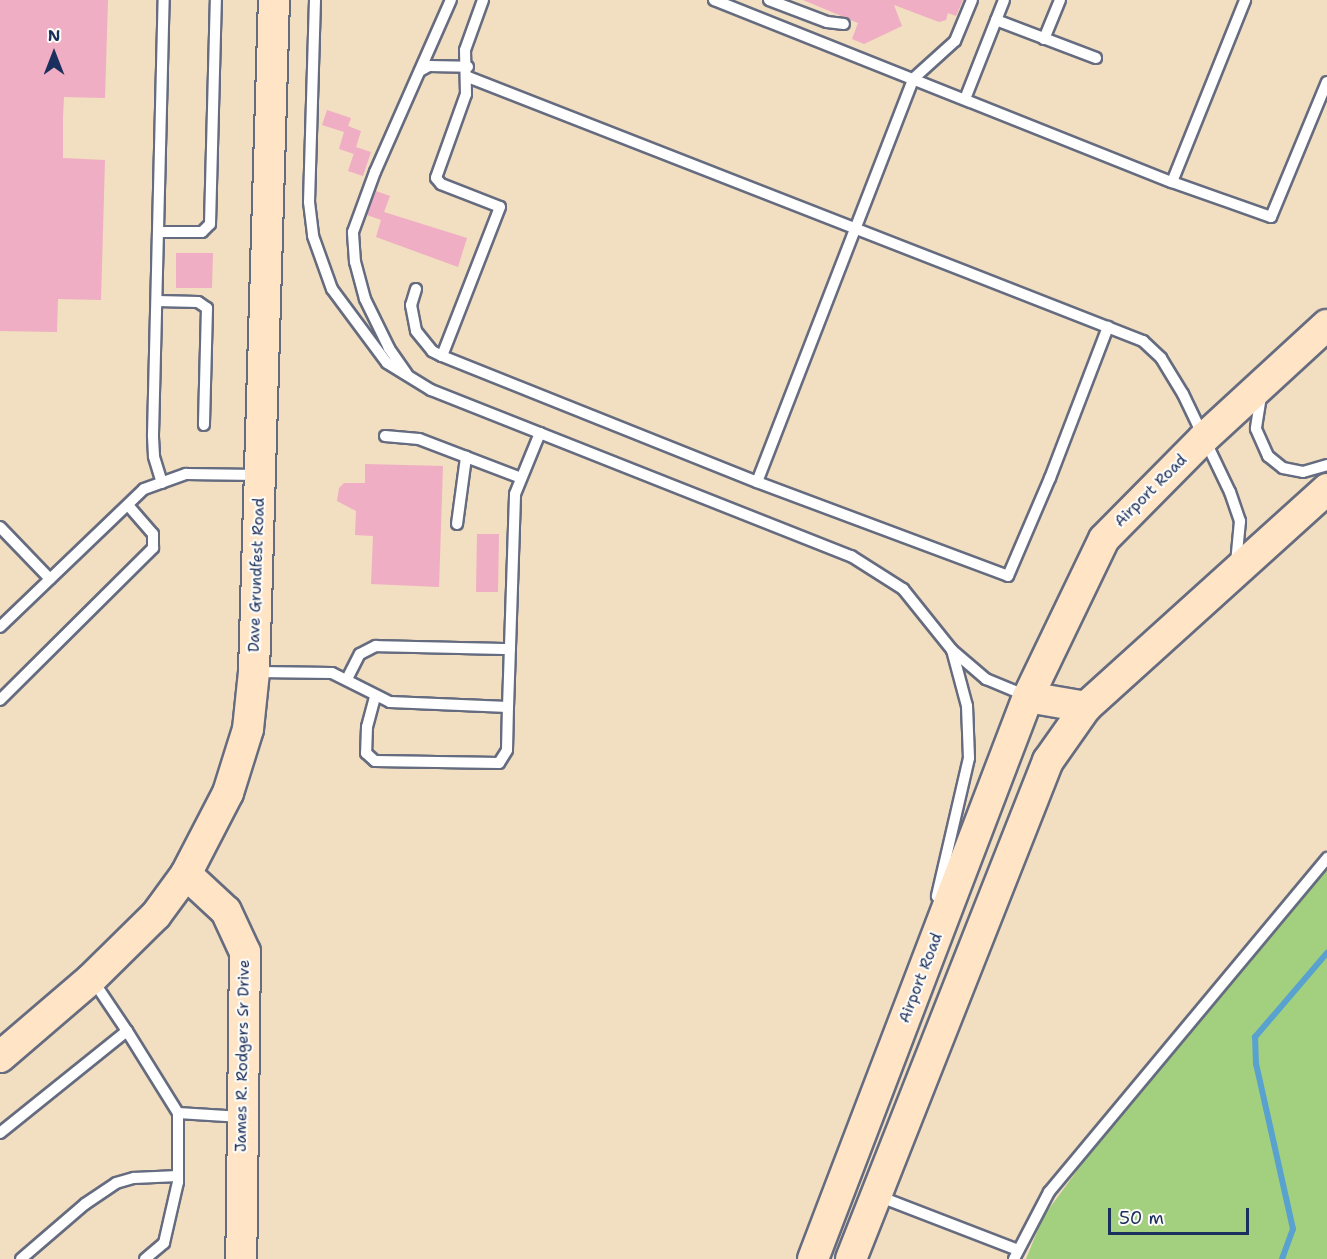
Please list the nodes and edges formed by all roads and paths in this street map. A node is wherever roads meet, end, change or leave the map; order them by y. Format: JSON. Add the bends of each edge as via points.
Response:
{"nodes":[{"id":1,"x":164,"y":0,"type":"edge"},
{"id":2,"x":216,"y":0,"type":"edge"},
{"id":3,"x":274,"y":0,"type":"edge"},
{"id":4,"x":315,"y":0,"type":"edge"},
{"id":5,"x":451,"y":0,"type":"edge"},
{"id":6,"x":483,"y":0,"type":"edge"},
{"id":7,"x":714,"y":0,"type":"edge"},
{"id":8,"x":769,"y":0,"type":"edge"},
{"id":9,"x":972,"y":0,"type":"edge"},
{"id":10,"x":1004,"y":0,"type":"edge"},
{"id":11,"x":1060,"y":0,"type":"edge"},
{"id":12,"x":1245,"y":0,"type":"edge"},
{"id":13,"x":996,"y":20,"type":"junction"},
{"id":14,"x":844,"y":24,"type":"dead end"},
{"id":15,"x":1044,"y":39,"type":"junction"},
{"id":16,"x":1096,"y":58,"type":"dead end"},
{"id":17,"x":420,"y":71,"type":"junction"},
{"id":18,"x":468,"y":72,"type":"junction"},
{"id":19,"x":914,"y":78,"type":"junction"},
{"id":20,"x":1327,"y":82,"type":"edge"},
{"id":21,"x":965,"y":99,"type":"junction"},
{"id":22,"x":1172,"y":182,"type":"junction"},
{"id":23,"x":856,"y":228,"type":"junction"},
{"id":24,"x":158,"y":232,"type":"junction"},
{"id":25,"x":416,"y":289,"type":"dead end"},
{"id":26,"x":156,"y":301,"type":"junction"},
{"id":27,"x":1327,"y":325,"type":"edge"},
{"id":28,"x":1108,"y":327,"type":"junction"},
{"id":29,"x":442,"y":356,"type":"junction"},
{"id":30,"x":411,"y":379,"type":"junction"},
{"id":31,"x":1266,"y":382,"type":"junction"},
{"id":32,"x":204,"y":425,"type":"dead end"},
{"id":33,"x":540,"y":433,"type":"junction"},
{"id":34,"x":385,"y":436,"type":"dead end"},
{"id":35,"x":1204,"y":438,"type":"junction"},
{"id":36,"x":466,"y":457,"type":"junction"},
{"id":37,"x":1327,"y":465,"type":"edge"},
{"id":38,"x":260,"y":475,"type":"junction"},
{"id":39,"x":521,"y":478,"type":"junction"},
{"id":40,"x":757,"y":482,"type":"junction"},
{"id":41,"x":162,"y":483,"type":"junction"},
{"id":42,"x":1327,"y":489,"type":"edge"},
{"id":43,"x":128,"y":505,"type":"junction"},
{"id":44,"x":458,"y":524,"type":"dead end"},
{"id":45,"x":0,"y":527,"type":"edge"},
{"id":46,"x":1234,"y":572,"type":"junction"},
{"id":47,"x":50,"y":579,"type":"junction"},
{"id":48,"x":0,"y":627,"type":"edge"},
{"id":49,"x":510,"y":649,"type":"junction"},
{"id":50,"x":952,"y":650,"type":"junction"},
{"id":51,"x":254,"y":672,"type":"junction"},
{"id":52,"x":347,"y":679,"type":"junction"},
{"id":53,"x":375,"y":697,"type":"junction"},
{"id":54,"x":1028,"y":697,"type":"junction"},
{"id":55,"x":0,"y":700,"type":"edge"},
{"id":56,"x":508,"y":707,"type":"junction"},
{"id":57,"x":1086,"y":707,"type":"junction"},
{"id":58,"x":1327,"y":858,"type":"edge"},
{"id":59,"x":186,"y":874,"type":"junction"},
{"id":60,"x":92,"y":979,"type":"junction"},
{"id":61,"x":909,"y":1009,"type":"junction"},
{"id":62,"x":127,"y":1031,"type":"junction"},
{"id":63,"x":0,"y":1057,"type":"edge"},
{"id":64,"x":178,"y":1113,"type":"junction"},
{"id":65,"x":243,"y":1117,"type":"junction"},
{"id":66,"x":0,"y":1133,"type":"edge"},
{"id":67,"x":178,"y":1176,"type":"junction"},
{"id":68,"x":876,"y":1195,"type":"junction"},
{"id":69,"x":1016,"y":1254,"type":"edge"},
{"id":70,"x":21,"y":1259,"type":"edge"},
{"id":71,"x":145,"y":1259,"type":"edge"},
{"id":72,"x":241,"y":1259,"type":"edge"},
{"id":73,"x":813,"y":1259,"type":"edge"},
{"id":74,"x":851,"y":1259,"type":"edge"}],
"edges":[{"from":1,"to":24,"type":"lane"},
{"from":2,"to":24,"type":"lane","via":[[210,224],[202,232]]},
{"from":3,"to":38,"type":"main road","name":"Dave Grundfest Road"},
{"from":4,"to":30,"type":"lane","via":[[309,202],[318,255],[332,289],[364,338],[387,363]]},
{"from":5,"to":17,"type":"lane"},
{"from":6,"to":18,"type":"lane","via":[[465,50]]},
{"from":7,"to":19,"type":"lane"},
{"from":8,"to":14,"type":"lane","via":[[827,22]]},
{"from":9,"to":19,"type":"lane","via":[[955,41]]},
{"from":10,"to":13,"type":"lane"},
{"from":11,"to":15,"type":"lane"},
{"from":12,"to":22,"type":"lane"},
{"from":13,"to":15,"type":"lane"},
{"from":13,"to":21,"type":"lane"},
{"from":15,"to":16,"type":"lane"},
{"from":17,"to":18,"type":"lane","via":[[429,66]]},
{"from":17,"to":30,"type":"lane","via":[[365,196],[353,246],[365,299],[389,348]]},
{"from":18,"to":23,"type":"lane"},
{"from":18,"to":29,"type":"lane","via":[[464,101],[436,178],[441,184],[500,207]]},
{"from":19,"to":21,"type":"lane"},
{"from":19,"to":23,"type":"lane"},
{"from":20,"to":22,"type":"lane","via":[[1271,218]]},
{"from":21,"to":22,"type":"lane"},
{"from":23,"to":28,"type":"lane"},
{"from":23,"to":40,"type":"lane"},
{"from":24,"to":26,"type":"lane"},
{"from":25,"to":29,"type":"lane","via":[[411,305],[416,331],[432,351]]},
{"from":26,"to":32,"type":"lane","via":[[198,302],[207,308]]},
{"from":26,"to":41,"type":"lane","via":[[153,442]]},
{"from":27,"to":31,"type":"main road","name":"Airport Road"},
{"from":28,"to":35,"type":"lane","via":[[1143,341],[1161,358]]},
{"from":28,"to":40,"type":"lane","via":[[1008,576]]},
{"from":29,"to":40,"type":"lane"},
{"from":30,"to":33,"type":"lane"},
{"from":31,"to":35,"type":"main road","name":"Airport Road"},
{"from":31,"to":37,"type":"lane","via":[[1256,412],[1256,429],[1268,456],[1283,468],[1303,472]]},
{"from":33,"to":39,"type":"lane"},
{"from":33,"to":50,"type":"lane","via":[[851,556],[903,589]]},
{"from":34,"to":36,"type":"lane","via":[[418,439]]},
{"from":35,"to":46,"type":"lane","via":[[1240,521]]},
{"from":35,"to":54,"type":"main road","name":"Airport Road","via":[[1104,539]]},
{"from":36,"to":39,"type":"lane"},
{"from":36,"to":44,"type":"lane"},
{"from":38,"to":41,"type":"lane","via":[[186,474]]},
{"from":38,"to":51,"type":"main road","name":"Dave Grundfest Road"},
{"from":39,"to":49,"type":"lane","via":[[515,494]]},
{"from":41,"to":43,"type":"lane","via":[[144,489]]},
{"from":42,"to":46,"type":"main road"},
{"from":43,"to":47,"type":"lane"},
{"from":43,"to":55,"type":"lane","via":[[153,534],[153,548]]},
{"from":45,"to":47,"type":"lane"},
{"from":46,"to":57,"type":"main road"},
{"from":47,"to":48,"type":"lane"},
{"from":49,"to":52,"type":"lane","via":[[376,646],[360,654]]},
{"from":49,"to":56,"type":"lane"},
{"from":50,"to":54,"type":"lane","via":[[986,679]]},
{"from":50,"to":61,"type":"lane","via":[[967,706],[969,758]]},
{"from":51,"to":52,"type":"lane","via":[[332,673]]},
{"from":51,"to":59,"type":"main road","name":"Dave Grundfest Road","via":[[248,729],[228,793]]},
{"from":52,"to":53,"type":"lane"},
{"from":53,"to":56,"type":"lane","via":[[406,705]]},
{"from":53,"to":56,"type":"lane","via":[[367,727],[366,753],[375,761],[499,763],[507,750]]},
{"from":54,"to":57,"type":"main road"},
{"from":54,"to":61,"type":"main road","name":"Airport Road"},
{"from":57,"to":68,"type":"main road","via":[[1048,761]]},
{"from":58,"to":69,"type":"lane","via":[[1049,1192]]},
{"from":59,"to":60,"type":"main road","name":"Dave Grundfest Road","via":[[156,915]]},
{"from":59,"to":65,"type":"main road","name":"James R. Rodgers Sr Drive","via":[[226,912],[245,952]]},
{"from":60,"to":62,"type":"lane"},
{"from":60,"to":63,"type":"main road","name":"Dave Grundfest Road"},
{"from":61,"to":73,"type":"main road","name":"Airport Road"},
{"from":62,"to":64,"type":"lane"},
{"from":62,"to":66,"type":"lane"},
{"from":64,"to":65,"type":"lane"},
{"from":64,"to":67,"type":"lane"},
{"from":65,"to":72,"type":"main road","name":"James R. Rodgers Sr Drive"},
{"from":67,"to":70,"type":"lane","via":[[134,1178],[116,1184],[85,1204]]},
{"from":67,"to":71,"type":"lane","via":[[164,1243]]},
{"from":68,"to":69,"type":"lane"},
{"from":68,"to":74,"type":"main road"}]}
